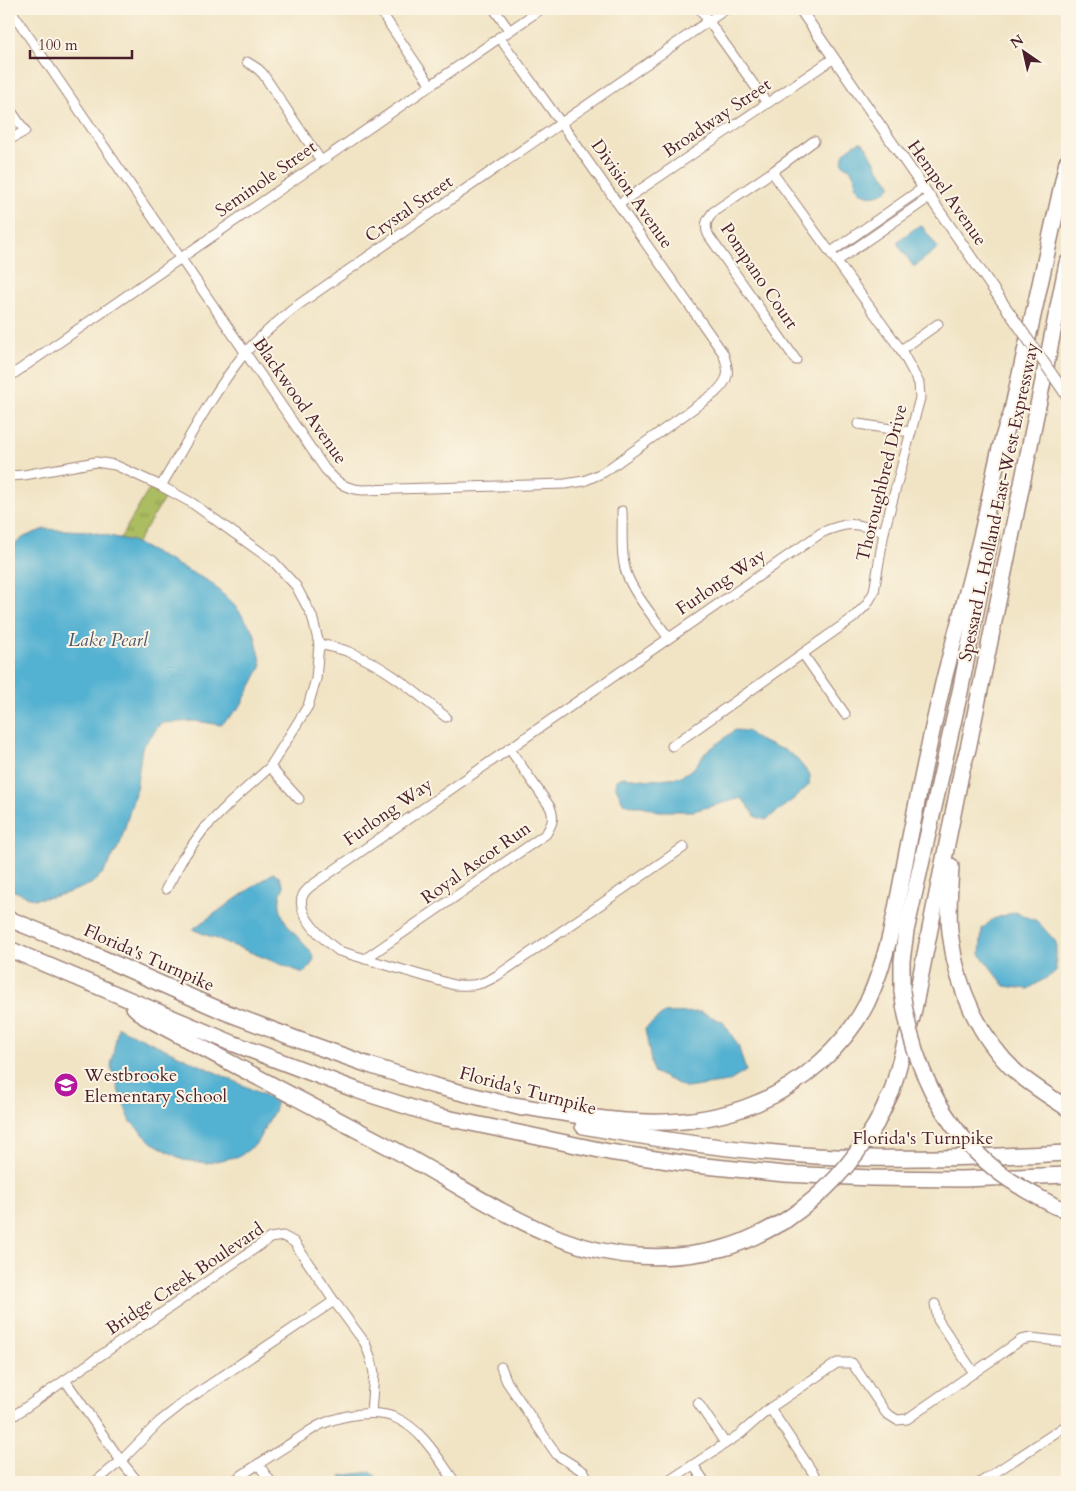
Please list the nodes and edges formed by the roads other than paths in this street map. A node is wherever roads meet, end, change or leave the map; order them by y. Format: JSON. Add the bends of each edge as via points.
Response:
{"nodes":[{"id":1,"x":10,"y":9,"type":"edge"},
{"id":2,"x":380,"y":9,"type":"edge"},
{"id":3,"x":494,"y":9,"type":"edge"},
{"id":4,"x":541,"y":9,"type":"edge"},
{"id":5,"x":700,"y":9,"type":"edge"},
{"id":6,"x":726,"y":9,"type":"edge"},
{"id":7,"x":800,"y":9,"type":"edge"},
{"id":8,"x":708,"y":21,"type":"junction"},
{"id":9,"x":509,"y":30,"type":"junction"},
{"id":10,"x":499,"y":37,"type":"junction"},
{"id":11,"x":834,"y":58,"type":"junction"},
{"id":12,"x":247,"y":62,"type":"dead end"},
{"id":13,"x":430,"y":84,"type":"junction"},
{"id":14,"x":767,"y":104,"type":"junction"},
{"id":15,"x":9,"y":108,"type":"edge"},
{"id":16,"x":562,"y":123,"type":"junction"},
{"id":17,"x":9,"y":140,"type":"edge"},
{"id":18,"x":814,"y":141,"type":"dead end"},
{"id":19,"x":321,"y":161,"type":"junction"},
{"id":20,"x":1067,"y":162,"type":"edge"},
{"id":21,"x":772,"y":172,"type":"junction"},
{"id":22,"x":923,"y":188,"type":"junction"},
{"id":23,"x":930,"y":197,"type":"junction"},
{"id":24,"x":618,"y":204,"type":"junction"},
{"id":25,"x":832,"y":252,"type":"junction"},
{"id":26,"x":181,"y":258,"type":"junction"},
{"id":27,"x":837,"y":261,"type":"junction"},
{"id":28,"x":1067,"y":262,"type":"edge"},
{"id":29,"x":938,"y":324,"type":"dead end"},
{"id":30,"x":901,"y":350,"type":"junction"},
{"id":31,"x":245,"y":353,"type":"junction"},
{"id":32,"x":796,"y":360,"type":"dead end"},
{"id":33,"x":728,"y":374,"type":"joint"},
{"id":34,"x":9,"y":376,"type":"edge"},
{"id":35,"x":1067,"y":396,"type":"edge"},
{"id":36,"x":1011,"y":415,"type":"junction"},
{"id":37,"x":858,"y":424,"type":"dead end"},
{"id":38,"x":911,"y":432,"type":"junction"},
{"id":39,"x":9,"y":476,"type":"edge"},
{"id":40,"x":160,"y":486,"type":"junction"},
{"id":41,"x":622,"y":511,"type":"dead end"},
{"id":42,"x":884,"y":532,"type":"junction"},
{"id":43,"x":668,"y":637,"type":"junction"},
{"id":44,"x":319,"y":644,"type":"junction"},
{"id":45,"x":803,"y":654,"type":"junction"},
{"id":46,"x":846,"y":714,"type":"dead end"},
{"id":47,"x":446,"y":717,"type":"dead end"},
{"id":48,"x":672,"y":746,"type":"dead end"},
{"id":49,"x":509,"y":748,"type":"junction"},
{"id":50,"x":968,"y":749,"type":"junction"},
{"id":51,"x":270,"y":767,"type":"junction"},
{"id":52,"x":299,"y":799,"type":"dead end"},
{"id":53,"x":684,"y":847,"type":"dead end"},
{"id":54,"x":166,"y":889,"type":"dead end"},
{"id":55,"x":9,"y":918,"type":"edge"},
{"id":56,"x":9,"y":949,"type":"edge"},
{"id":57,"x":365,"y":959,"type":"junction"},
{"id":58,"x":128,"y":1000,"type":"junction"},
{"id":59,"x":513,"y":1106,"type":"junction"},
{"id":60,"x":1067,"y":1108,"type":"edge"},
{"id":61,"x":1067,"y":1153,"type":"edge"},
{"id":62,"x":1067,"y":1175,"type":"edge"},
{"id":63,"x":1061,"y":1208,"type":"edge"},
{"id":64,"x":334,"y":1302,"type":"junction"},
{"id":65,"x":935,"y":1304,"type":"dead end"},
{"id":66,"x":1067,"y":1342,"type":"edge"},
{"id":67,"x":501,"y":1367,"type":"dead end"},
{"id":68,"x":974,"y":1373,"type":"junction"},
{"id":69,"x":65,"y":1380,"type":"junction"},
{"id":70,"x":698,"y":1403,"type":"dead end"},
{"id":71,"x":770,"y":1408,"type":"junction"},
{"id":72,"x":371,"y":1413,"type":"junction"},
{"id":73,"x":9,"y":1419,"type":"edge"},
{"id":74,"x":1067,"y":1425,"type":"edge"},
{"id":75,"x":725,"y":1444,"type":"junction"},
{"id":76,"x":120,"y":1461,"type":"junction"},
{"id":77,"x":258,"y":1464,"type":"junction"},
{"id":78,"x":693,"y":1465,"type":"junction"},
{"id":79,"x":986,"y":1481,"type":"edge"},
{"id":80,"x":95,"y":1482,"type":"edge"},
{"id":81,"x":138,"y":1482,"type":"edge"},
{"id":82,"x":232,"y":1482,"type":"edge"},
{"id":83,"x":271,"y":1482,"type":"edge"},
{"id":84,"x":455,"y":1482,"type":"edge"},
{"id":85,"x":590,"y":1482,"type":"edge"},
{"id":86,"x":667,"y":1482,"type":"edge"},
{"id":87,"x":705,"y":1482,"type":"edge"},
{"id":88,"x":819,"y":1482,"type":"edge"}],
"edges":[{"from":1,"to":26,"type":"street","name":"Blackwood Avenue"},
{"from":2,"to":13,"type":"street"},
{"from":3,"to":9,"type":"street"},
{"from":4,"to":9,"type":"street","name":"Seminole Street"},
{"from":5,"to":8,"type":"street"},
{"from":6,"to":8,"type":"street","name":"Crystal Street"},
{"from":7,"to":11,"type":"street","name":"Hempel Avenue"},
{"from":8,"to":14,"type":"street"},
{"from":8,"to":16,"type":"street","name":"Crystal Street"},
{"from":9,"to":10,"type":"street","name":"Seminole Street"},
{"from":10,"to":13,"type":"street","name":"Seminole Street"},
{"from":10,"to":16,"type":"street","name":"Division Avenue"},
{"from":11,"to":14,"type":"street","name":"Broadway Street"},
{"from":11,"to":22,"type":"street","name":"Hempel Avenue"},
{"from":12,"to":19,"type":"street","via":[[263,74]]},
{"from":13,"to":19,"type":"street","name":"Seminole Street"},
{"from":14,"to":24,"type":"street","name":"Broadway Street"},
{"from":15,"to":17,"type":"street","via":[[25,130]]},
{"from":16,"to":24,"type":"street","name":"Division Avenue"},
{"from":16,"to":31,"type":"street","name":"Crystal Street","via":[[298,305]]},
{"from":18,"to":21,"type":"street","name":"Pompano Court"},
{"from":19,"to":26,"type":"street","name":"Seminole Street"},
{"from":20,"to":36,"type":"highway","name":"Spessard L. Holland East-West Expressway"},
{"from":21,"to":25,"type":"street","name":"Thoroughbred Drive"},
{"from":21,"to":32,"type":"street","name":"Pompano Court","via":[[713,212],[706,220],[706,230]]},
{"from":22,"to":23,"type":"street","name":"Hempel Avenue"},
{"from":22,"to":25,"type":"street"},
{"from":23,"to":27,"type":"street"},
{"from":23,"to":35,"type":"street","name":"Hempel Avenue","bridge":true},
{"from":24,"to":33,"type":"street","name":"Division Avenue","via":[[724,353]]},
{"from":25,"to":27,"type":"street","name":"Thoroughbred Drive"},
{"from":26,"to":31,"type":"street","name":"Blackwood Avenue"},
{"from":26,"to":34,"type":"street","name":"Seminole Street"},
{"from":27,"to":30,"type":"street","name":"Thoroughbred Drive"},
{"from":28,"to":50,"type":"highway","name":"Spessard L. Holland East-West Expressway"},
{"from":29,"to":30,"type":"street"},
{"from":30,"to":38,"type":"street","name":"Thoroughbred Drive","via":[[919,384],[920,398]]},
{"from":31,"to":33,"type":"street","name":"Blackwood Avenue","via":[[329,474],[348,489],[362,490],[584,481],[604,472],[715,393],[724,385]]},
{"from":31,"to":40,"type":"street","name":"Crystal Street"},
{"from":36,"to":59,"type":"highway","via":[[1004,431],[984,527],[927,751],[880,974],[865,1006],[845,1036],[819,1064],[789,1086],[757,1103],[682,1122],[606,1120]]},
{"from":36,"to":63,"type":"highway","bridge":true,"via":[[1012,430],[960,692],[906,931],[902,991],[905,1018],[922,1073],[955,1128],[996,1170],[1024,1190]]},
{"from":37,"to":38,"type":"street"},
{"from":38,"to":42,"type":"street","name":"Thoroughbred Drive"},
{"from":39,"to":40,"type":"street","via":[[96,462],[115,465]]},
{"from":40,"to":44,"type":"street","via":[[192,503],[274,561],[296,586],[312,616]]},
{"from":41,"to":43,"type":"street","via":[[626,573]]},
{"from":42,"to":43,"type":"street","name":"Furlong Way","via":[[857,523],[841,524],[821,533]]},
{"from":42,"to":45,"type":"street","name":"Thoroughbred Drive","via":[[874,592],[867,604]]},
{"from":43,"to":49,"type":"street","name":"Furlong Way"},
{"from":44,"to":47,"type":"street","via":[[369,661],[398,678]]},
{"from":44,"to":51,"type":"street","via":[[316,679],[308,706]]},
{"from":45,"to":46,"type":"street"},
{"from":45,"to":48,"type":"street","name":"Thoroughbred Drive"},
{"from":49,"to":57,"type":"street","name":"Royal Ascot Run","via":[[554,815],[546,834]]},
{"from":49,"to":57,"type":"street","name":"Furlong Way","via":[[303,894],[301,905],[304,915],[325,941],[339,952]]},
{"from":50,"to":58,"type":"highway","bridge":true,"via":[[914,1014],[892,1090],[876,1124],[858,1153],[811,1204],[758,1236],[725,1248],[692,1255],[658,1257],[625,1255],[562,1240],[145,1017]]},
{"from":50,"to":60,"type":"highway","via":[[968,767],[953,839],[949,902],[950,937],[956,966],[965,996],[995,1048],[1016,1072]]},
{"from":51,"to":52,"type":"street"},
{"from":51,"to":54,"type":"street","via":[[203,830]]},
{"from":53,"to":57,"type":"street","name":"Furlong Way","via":[[484,983],[454,985]]},
{"from":55,"to":59,"type":"highway","name":"Florida's Turnpike","via":[[225,1012],[299,1040],[426,1083]]},
{"from":56,"to":58,"type":"highway"},
{"from":58,"to":62,"type":"highway","via":[[241,1047],[437,1116],[609,1152],[695,1165],[862,1178]]},
{"from":59,"to":61,"type":"highway","name":"Florida's Turnpike","via":[[580,1126],[664,1141],[817,1156],[961,1158]]},
{"from":64,"to":69,"type":"street","name":"Bridge Creek Boulevard","via":[[294,1242],[283,1236],[270,1238]]},
{"from":64,"to":72,"type":"street","name":"Bridge Creek Boulevard","via":[[365,1343],[371,1359],[374,1373]]},
{"from":64,"to":76,"type":"street","via":[[187,1400],[158,1422]]},
{"from":65,"to":68,"type":"street","via":[[938,1320]]},
{"from":66,"to":68,"type":"street","via":[[1021,1340]]},
{"from":67,"to":85,"type":"street","via":[[507,1382],[557,1455],[584,1472]]},
{"from":68,"to":71,"type":"street","via":[[907,1419],[897,1420],[886,1413],[852,1363],[846,1362],[836,1363]]},
{"from":69,"to":73,"type":"street","name":"Bridge Creek Boulevard"},
{"from":69,"to":76,"type":"street"},
{"from":70,"to":75,"type":"street"},
{"from":71,"to":75,"type":"street"},
{"from":71,"to":88,"type":"street"},
{"from":72,"to":77,"type":"street","via":[[321,1424]]},
{"from":72,"to":84,"type":"street","via":[[396,1418],[417,1433]]},
{"from":74,"to":79,"type":"street"},
{"from":75,"to":78,"type":"street"},
{"from":76,"to":80,"type":"street"},
{"from":76,"to":81,"type":"street"},
{"from":77,"to":82,"type":"street"},
{"from":77,"to":83,"type":"street"},
{"from":78,"to":86,"type":"street"},
{"from":78,"to":87,"type":"street"}]}
